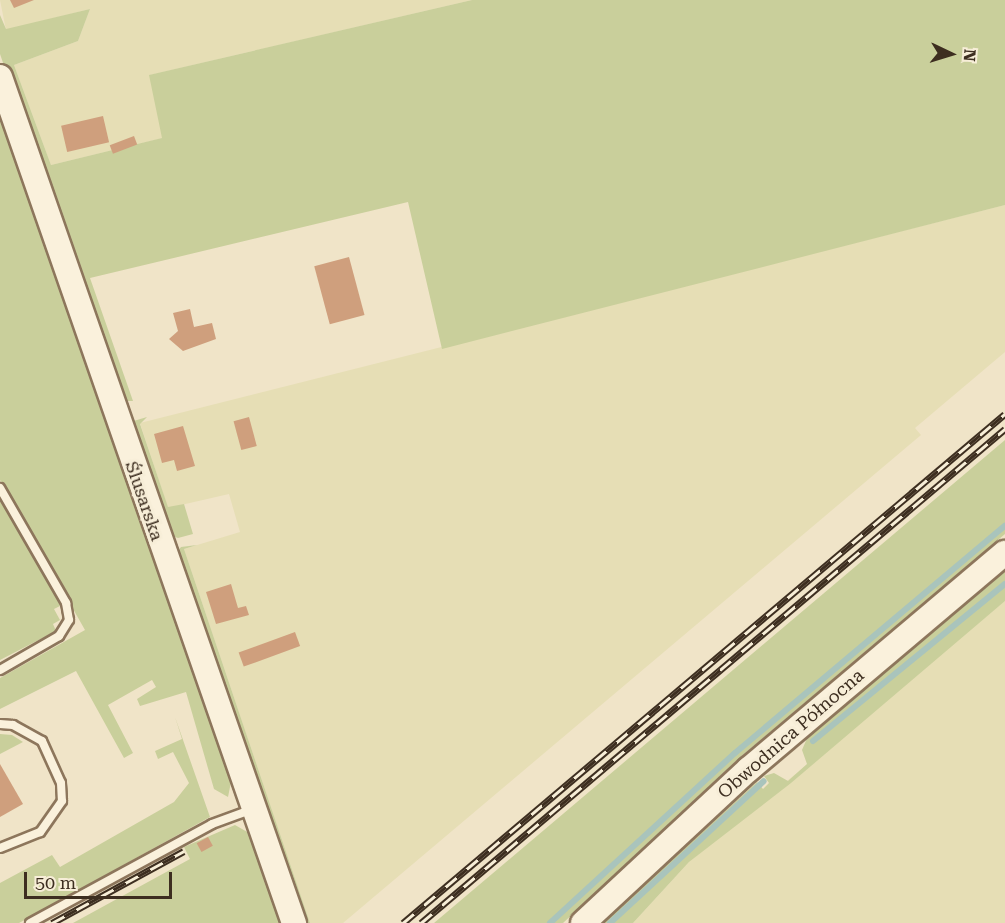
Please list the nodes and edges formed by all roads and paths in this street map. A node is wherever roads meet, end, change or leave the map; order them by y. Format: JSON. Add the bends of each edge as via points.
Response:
{"nodes":[{"id":1,"x":0,"y":77,"type":"edge"},
{"id":2,"x":0,"y":488,"type":"edge"},
{"id":3,"x":1005,"y":553,"type":"edge"},
{"id":4,"x":0,"y":670,"type":"edge"},
{"id":5,"x":0,"y":724,"type":"edge"},
{"id":6,"x":253,"y":809,"type":"junction"},
{"id":7,"x":0,"y":848,"type":"edge"},
{"id":8,"x":30,"y":923,"type":"edge"},
{"id":9,"x":294,"y":923,"type":"edge"},
{"id":10,"x":583,"y":923,"type":"edge"}],
"edges":[{"from":1,"to":6,"type":"street","name":"Ślusarska"},
{"from":2,"to":4,"type":"lane","via":[[66,603],[69,620],[59,636]]},
{"from":3,"to":10,"type":"street","name":"Obwodnica Północna","via":[[749,769]]},
{"from":5,"to":7,"type":"lane","via":[[14,725],[42,741],[61,783],[62,801],[40,832]]},
{"from":6,"to":8,"type":"lane","via":[[212,824]]},
{"from":6,"to":9,"type":"street","name":"Ślusarska"}]}
